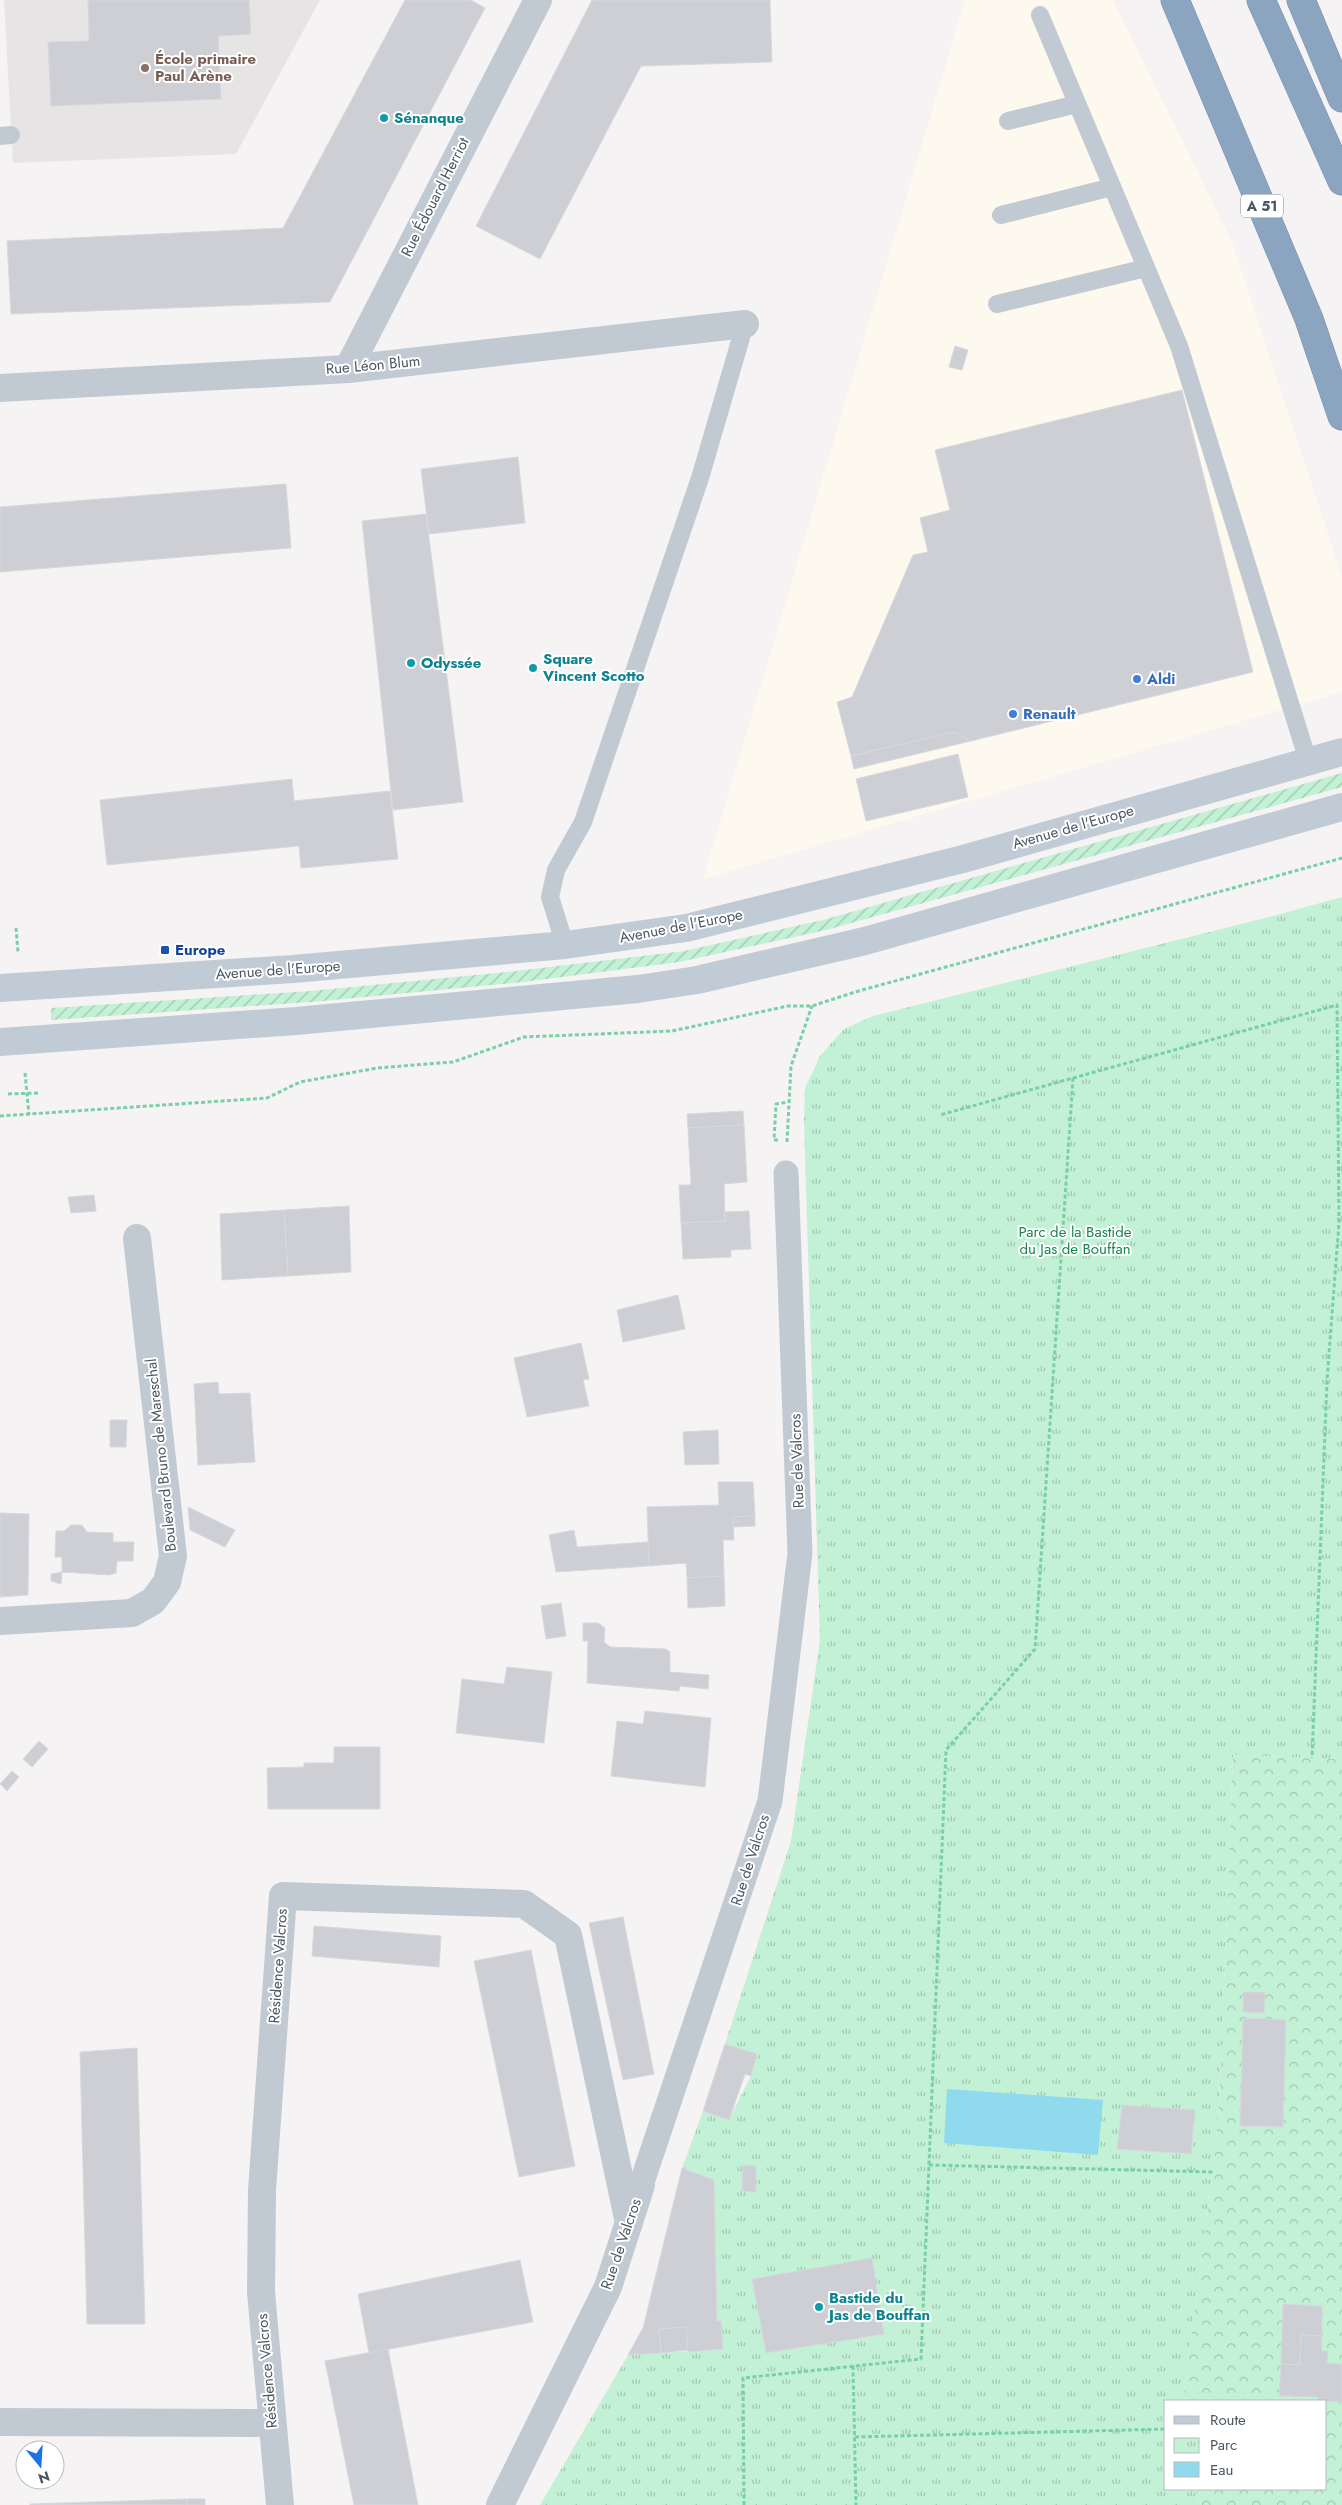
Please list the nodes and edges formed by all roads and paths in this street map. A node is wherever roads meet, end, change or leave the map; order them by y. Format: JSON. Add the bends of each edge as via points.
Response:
{"nodes":[{"id":1,"x":538,"y":0,"type":"edge"},
{"id":2,"x":1175,"y":0,"type":"edge"},
{"id":3,"x":1262,"y":0,"type":"edge"},
{"id":4,"x":1301,"y":0,"type":"edge"},
{"id":5,"x":1040,"y":15,"type":"dead end"},
{"id":6,"x":1342,"y":98,"type":"edge"},
{"id":7,"x":1077,"y":104,"type":"junction"},
{"id":8,"x":1008,"y":121,"type":"dead end"},
{"id":9,"x":1342,"y":181,"type":"edge"},
{"id":10,"x":1112,"y":187,"type":"junction"},
{"id":11,"x":1001,"y":215,"type":"dead end"},
{"id":12,"x":1146,"y":268,"type":"junction"},
{"id":13,"x":997,"y":304,"type":"dead end"},
{"id":14,"x":745,"y":324,"type":"joint"},
{"id":15,"x":348,"y":369,"type":"junction"},
{"id":16,"x":0,"y":388,"type":"edge"},
{"id":17,"x":1342,"y":416,"type":"edge"},
{"id":18,"x":1342,"y":752,"type":"edge"},
{"id":19,"x":1308,"y":761,"type":"junction"},
{"id":20,"x":1342,"y":807,"type":"edge"},
{"id":21,"x":16,"y":928,"type":"dead end"},
{"id":22,"x":565,"y":945,"type":"junction"},
{"id":23,"x":18,"y":961,"type":"dead end"},
{"id":24,"x":0,"y":988,"type":"edge"},
{"id":25,"x":812,"y":1006,"type":"dead end"},
{"id":26,"x":0,"y":1042,"type":"edge"},
{"id":27,"x":24,"y":1064,"type":"dead end"},
{"id":28,"x":1073,"y":1078,"type":"junction"},
{"id":29,"x":300,"y":1082,"type":"dead end"},
{"id":30,"x":27,"y":1093,"type":"junction"},
{"id":31,"x":38,"y":1093,"type":"dead end"},
{"id":32,"x":8,"y":1094,"type":"dead end"},
{"id":33,"x":788,"y":1102,"type":"junction"},
{"id":34,"x":29,"y":1115,"type":"junction"},
{"id":35,"x":940,"y":1115,"type":"dead end"},
{"id":36,"x":0,"y":1116,"type":"edge"},
{"id":37,"x":787,"y":1140,"type":"junction"},
{"id":38,"x":786,"y":1173,"type":"joint"},
{"id":39,"x":137,"y":1238,"type":"dead end"},
{"id":40,"x":0,"y":1621,"type":"edge"},
{"id":41,"x":1312,"y":1758,"type":"dead end"},
{"id":42,"x":929,"y":2165,"type":"junction"},
{"id":43,"x":1213,"y":2172,"type":"dead end"},
{"id":44,"x":641,"y":2186,"type":"joint"},
{"id":45,"x":629,"y":2223,"type":"junction"},
{"id":46,"x":853,"y":2366,"type":"junction"},
{"id":47,"x":0,"y":2422,"type":"edge"},
{"id":48,"x":272,"y":2423,"type":"junction"},
{"id":49,"x":1164,"y":2429,"type":"edge"},
{"id":50,"x":855,"y":2437,"type":"junction"},
{"id":51,"x":280,"y":2505,"type":"edge"},
{"id":52,"x":500,"y":2505,"type":"edge"},
{"id":53,"x":744,"y":2505,"type":"edge"},
{"id":54,"x":856,"y":2505,"type":"edge"}],
"edges":[{"from":1,"to":15,"type":"street","name":"Rue Édouard Herriot"},
{"from":2,"to":17,"type":"highway","number":"A 51","via":[[1309,319]]},
{"from":3,"to":9,"type":"highway"},
{"from":4,"to":6,"type":"highway"},
{"from":5,"to":7,"type":"lane"},
{"from":7,"to":8,"type":"lane"},
{"from":7,"to":10,"type":"lane"},
{"from":10,"to":11,"type":"lane"},
{"from":10,"to":12,"type":"lane"},
{"from":12,"to":13,"type":"lane"},
{"from":12,"to":19,"type":"lane","via":[[1179,346]]},
{"from":14,"to":15,"type":"street","name":"Rue Léon Blum"},
{"from":14,"to":22,"type":"lane","via":[[700,478],[596,787],[583,822],[556,870],[550,897]]},
{"from":15,"to":16,"type":"street","name":"Rue Léon Blum"},
{"from":18,"to":19,"type":"main road","name":"Avenue de l'Europe"},
{"from":19,"to":22,"type":"main road","name":"Avenue de l'Europe","via":[[963,859],[763,910],[686,928]]},
{"from":20,"to":26,"type":"main road","via":[[865,941],[697,980],[638,989],[296,1021]]},
{"from":21,"to":23,"type":"path"},
{"from":22,"to":24,"type":"main road","name":"Avenue de l'Europe","via":[[293,969]]},
{"from":25,"to":33,"type":"path","via":[[791,1066]]},
{"from":27,"to":30,"type":"path"},
{"from":28,"to":35,"type":"path"},
{"from":28,"to":41,"type":"path","via":[[1337,1005],[1339,1222],[1327,1381]]},
{"from":28,"to":42,"type":"path","via":[[1035,1649],[946,1750]]},
{"from":29,"to":34,"type":"path","via":[[267,1098]]},
{"from":30,"to":31,"type":"path"},
{"from":30,"to":32,"type":"path"},
{"from":30,"to":34,"type":"path"},
{"from":33,"to":37,"type":"path"},
{"from":33,"to":37,"type":"path","via":[[776,1104],[774,1140]]},
{"from":34,"to":36,"type":"path"},
{"from":37,"to":38,"type":"path"},
{"from":38,"to":44,"type":"street","name":"Rue de Valcros","via":[[800,1553],[770,1801]]},
{"from":39,"to":40,"type":"street","name":"Boulevard Bruno de Mareschal","via":[[172,1556],[167,1582],[153,1602],[132,1613]]},
{"from":42,"to":43,"type":"path"},
{"from":42,"to":46,"type":"path","via":[[921,2359]]},
{"from":44,"to":45,"type":"street","name":"Rue de Valcros"},
{"from":45,"to":48,"type":"street","name":"Résidence Valcros","via":[[568,1935],[524,1904],[283,1896],[262,2190],[261,2292]]},
{"from":45,"to":52,"type":"street","name":"Rue de Valcros","via":[[608,2286]]},
{"from":46,"to":50,"type":"path"},
{"from":46,"to":53,"type":"path","via":[[743,2378]]},
{"from":47,"to":48,"type":"street"},
{"from":48,"to":51,"type":"street","name":"Résidence Valcros"},
{"from":49,"to":50,"type":"path"},
{"from":50,"to":54,"type":"path"}]}
